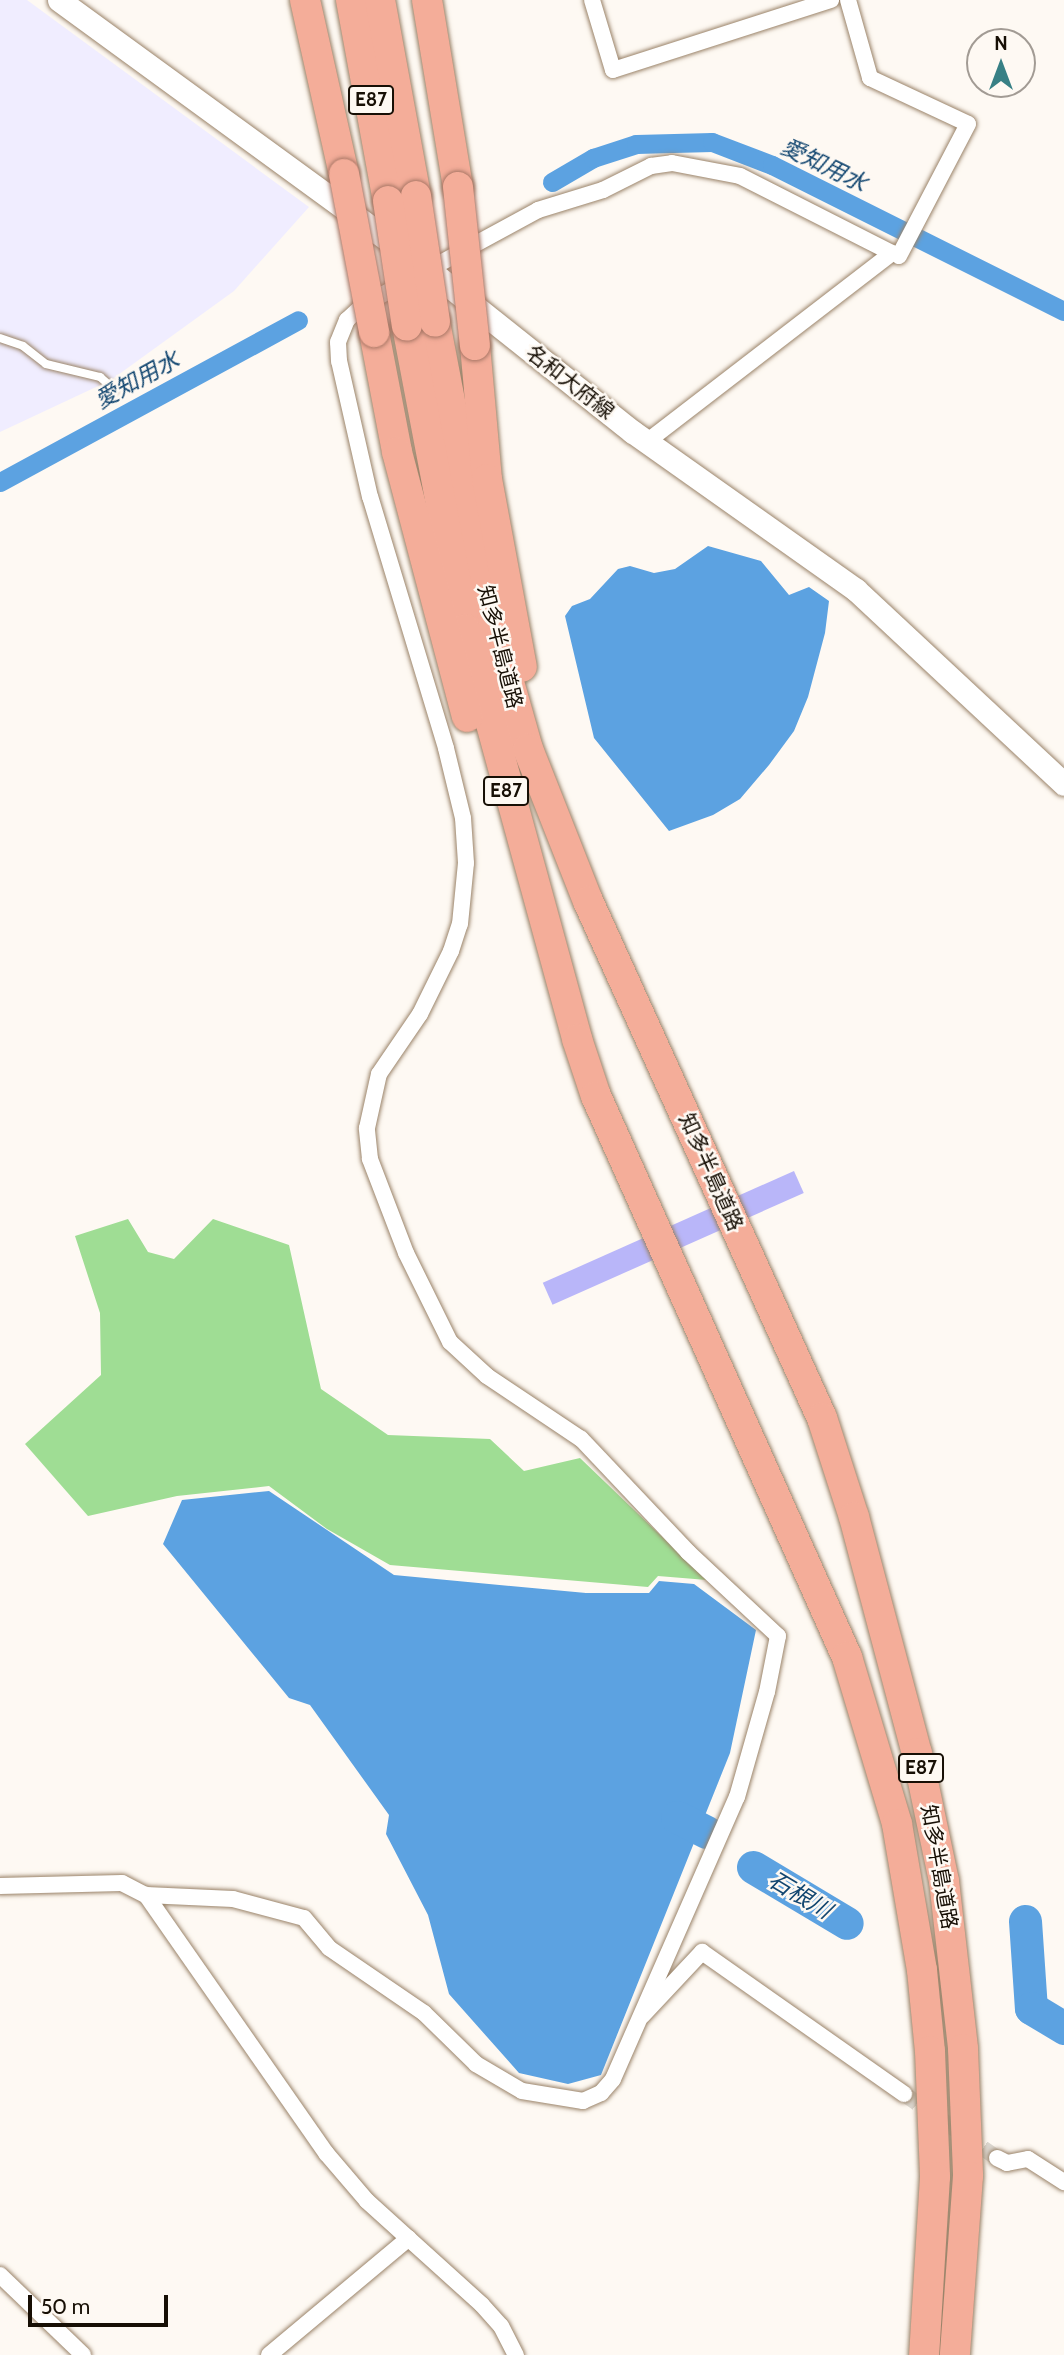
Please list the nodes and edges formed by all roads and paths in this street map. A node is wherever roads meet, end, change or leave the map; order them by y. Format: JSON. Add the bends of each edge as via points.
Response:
{"nodes":[{"id":1,"x":60,"y":0,"type":"edge"},
{"id":2,"x":305,"y":0,"type":"edge"},
{"id":3,"x":351,"y":0,"type":"edge"},
{"id":4,"x":380,"y":0,"type":"edge"},
{"id":5,"x":427,"y":0,"type":"edge"},
{"id":6,"x":592,"y":0,"type":"edge"},
{"id":7,"x":831,"y":0,"type":"edge"},
{"id":8,"x":848,"y":0,"type":"edge"},
{"id":9,"x":402,"y":198,"type":"junction"},
{"id":10,"x":900,"y":253,"type":"dead end"},
{"id":11,"x":429,"y":270,"type":"junction"},
{"id":12,"x":421,"y":324,"type":"junction"},
{"id":13,"x":0,"y":338,"type":"edge"},
{"id":14,"x":114,"y":389,"type":"dead end"},
{"id":15,"x":647,"y":442,"type":"junction"},
{"id":16,"x":1064,"y":785,"type":"edge"},
{"id":17,"x":547,"y":802,"type":"junction"},
{"id":18,"x":521,"y":846,"type":"junction"},
{"id":19,"x":0,"y":1886,"type":"edge"},
{"id":20,"x":146,"y":1895,"type":"junction"},
{"id":21,"x":640,"y":2017,"type":"junction"},
{"id":22,"x":904,"y":2094,"type":"tunnel mouth"},
{"id":23,"x":997,"y":2158,"type":"tunnel mouth"},
{"id":24,"x":1064,"y":2182,"type":"edge"},
{"id":25,"x":409,"y":2238,"type":"junction"},
{"id":26,"x":0,"y":2275,"type":"edge"},
{"id":27,"x":83,"y":2355,"type":"edge"},
{"id":28,"x":270,"y":2355,"type":"edge"},
{"id":29,"x":516,"y":2355,"type":"edge"},
{"id":30,"x":924,"y":2355,"type":"edge"},
{"id":31,"x":955,"y":2355,"type":"edge"}],
"edges":[{"from":1,"to":11,"type":"main road","name":"名和大府線"},
{"from":2,"to":18,"type":"highway","bridge":true,"via":[[344,174],[397,452],[476,750]]},
{"from":3,"to":9,"type":"highway","name":"知多半島道路","number":"E87"},
{"from":4,"to":9,"type":"highway","name":"知多半島道路","number":"E87"},
{"from":5,"to":17,"type":"highway","bridge":true,"via":[[458,187],[488,479]]},
{"from":6,"to":7,"type":"street","via":[[613,70]]},
{"from":8,"to":10,"type":"street","via":[[870,78],[968,124]]},
{"from":9,"to":12,"type":"highway","name":"知多半島道路","number":"E87","bridge":true},
{"from":11,"to":15,"type":"main road","name":"名和大府線"},
{"from":11,"to":15,"type":"street","via":[[537,210],[603,190],[651,166],[672,163],[740,176],[892,253]]},
{"from":11,"to":21,"type":"street","via":[[363,304],[347,320],[338,342],[370,497],[446,748],[463,818],[466,863],[460,924],[438,984],[375,1087],[367,1128],[370,1159],[406,1253],[450,1342],[487,1376],[581,1439],[688,1552],[778,1636],[737,1797]]},
{"from":12,"to":17,"type":"highway","name":"知多半島道路","number":"E87","via":[[455,446],[492,622]]},
{"from":12,"to":18,"type":"highway","name":"知多半島道路","number":"E87","via":[[457,592]]},
{"from":13,"to":14,"type":"lane","via":[[23,346],[46,364],[100,377]]},
{"from":15,"to":16,"type":"main road","name":"名和大府線","via":[[856,590]]},
{"from":17,"to":31,"type":"highway","name":"知多半島道路","number":"E87","via":[[822,1418],[901,1689],[944,1881],[963,2049],[968,2176]]},
{"from":18,"to":30,"type":"highway","name":"知多半島道路","number":"E87","via":[[596,1096],[847,1657],[880,1761],[909,1887],[930,2052],[935,2176]]},
{"from":19,"to":20,"type":"street","via":[[122,1883]]},
{"from":20,"to":21,"type":"street","via":[[233,1899],[304,1918],[329,1948],[424,2013],[476,2064],[522,2091],[550,2099],[583,2101],[601,2093],[613,2079]]},
{"from":20,"to":25,"type":"street","via":[[326,2153],[367,2201]]},
{"from":21,"to":22,"type":"street","via":[[650,2012],[702,1952]]},
{"from":23,"to":24,"type":"street","via":[[1007,2163],[1028,2159]]},
{"from":25,"to":28,"type":"street"},
{"from":25,"to":29,"type":"street","via":[[501,2326]]},
{"from":26,"to":27,"type":"street"}]}
